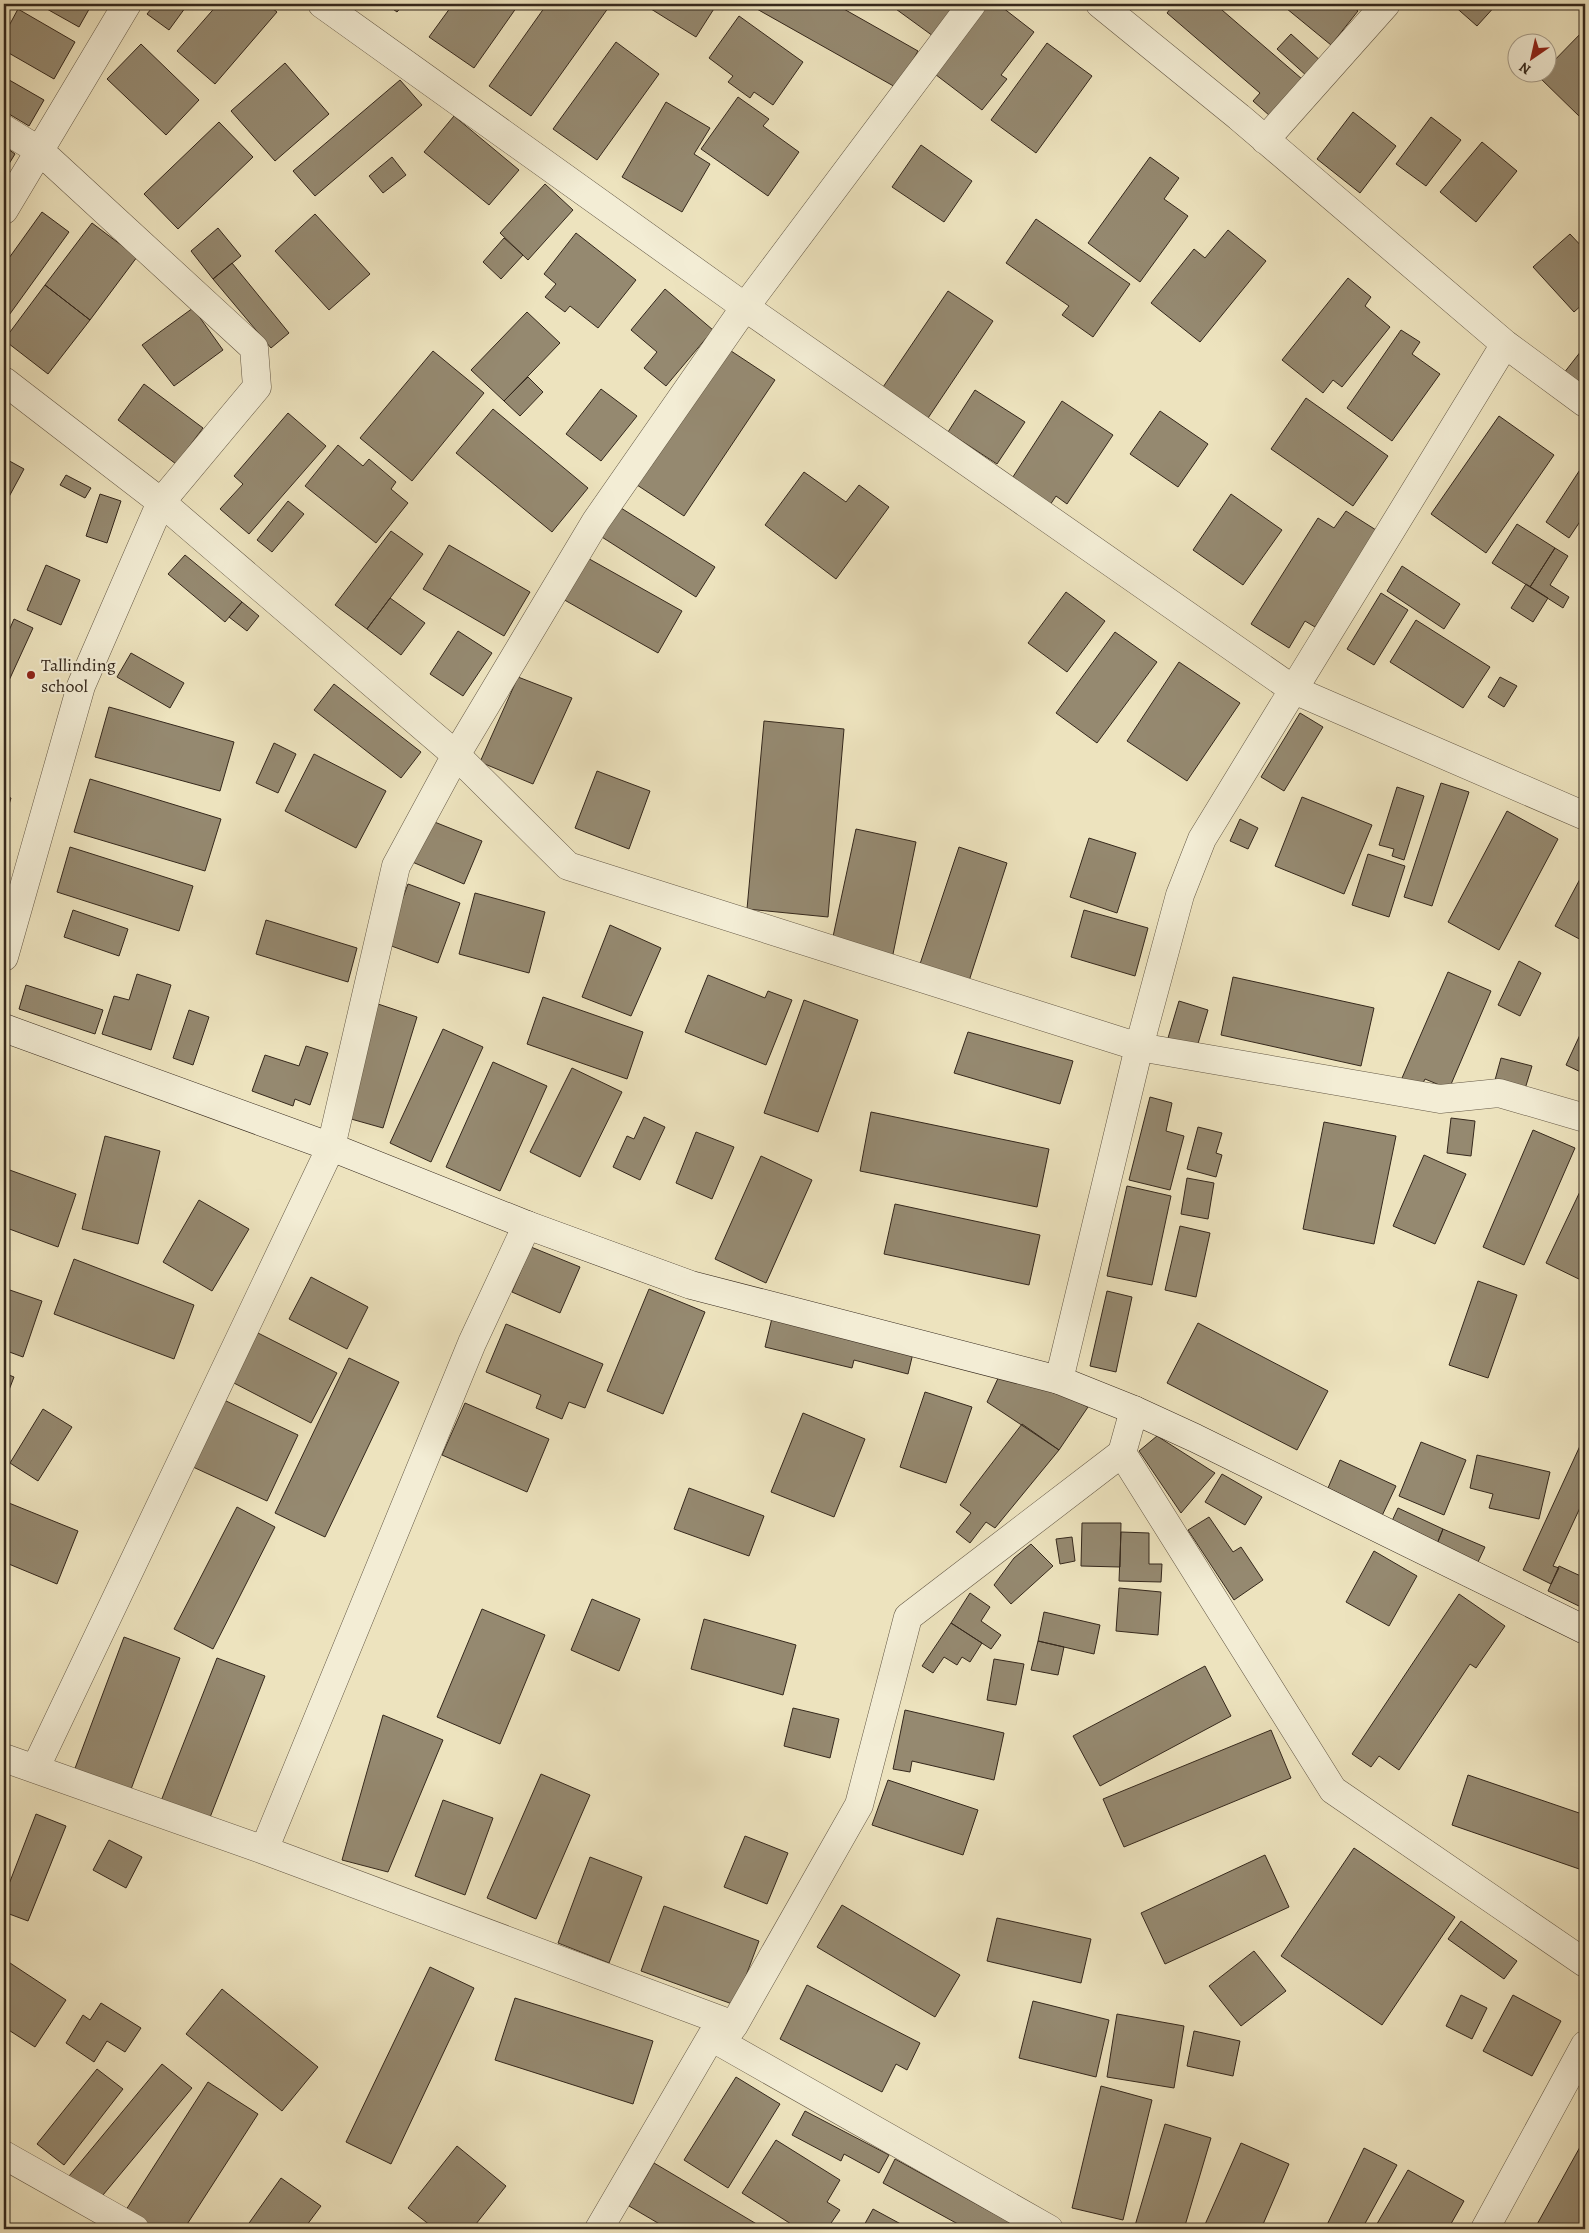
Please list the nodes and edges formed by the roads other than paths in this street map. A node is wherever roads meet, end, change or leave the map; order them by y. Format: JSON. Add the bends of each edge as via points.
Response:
{"nodes":[{"id":1,"x":127,"y":4,"type":"edge"},
{"id":2,"x":322,"y":4,"type":"edge"},
{"id":3,"x":972,"y":4,"type":"edge"},
{"id":4,"x":1100,"y":4,"type":"edge"},
{"id":5,"x":1386,"y":4,"type":"edge"},
{"id":6,"x":4,"y":129,"type":"edge"},
{"id":7,"x":1265,"y":140,"type":"junction"},
{"id":8,"x":40,"y":151,"type":"junction"},
{"id":9,"x":4,"y":210,"type":"edge"},
{"id":10,"x":745,"y":306,"type":"junction"},
{"id":11,"x":1505,"y":344,"type":"junction"},
{"id":12,"x":4,"y":381,"type":"edge"},
{"id":13,"x":1585,"y":403,"type":"edge"},
{"id":14,"x":162,"y":502,"type":"junction"},
{"id":15,"x":1294,"y":690,"type":"junction"},
{"id":16,"x":456,"y":755,"type":"junction"},
{"id":17,"x":1585,"y":816,"type":"edge"},
{"id":18,"x":4,"y":957,"type":"edge"},
{"id":19,"x":4,"y":1028,"type":"edge"},
{"id":20,"x":1139,"y":1047,"type":"junction"},
{"id":21,"x":1585,"y":1118,"type":"edge"},
{"id":22,"x":331,"y":1147,"type":"junction"},
{"id":23,"x":527,"y":1225,"type":"junction"},
{"id":24,"x":1059,"y":1380,"type":"junction"},
{"id":25,"x":1134,"y":1410,"type":"junction"},
{"id":26,"x":1122,"y":1453,"type":"junction"},
{"id":27,"x":1585,"y":1630,"type":"edge"},
{"id":28,"x":4,"y":1758,"type":"edge"},
{"id":29,"x":36,"y":1767,"type":"junction"},
{"id":30,"x":264,"y":1850,"type":"junction"},
{"id":31,"x":1585,"y":1963,"type":"edge"},
{"id":32,"x":723,"y":2031,"type":"junction"},
{"id":33,"x":1585,"y":2044,"type":"edge"},
{"id":34,"x":4,"y":2155,"type":"edge"},
{"id":35,"x":134,"y":2229,"type":"edge"},
{"id":36,"x":599,"y":2229,"type":"edge"},
{"id":37,"x":1049,"y":2229,"type":"edge"},
{"id":38,"x":1484,"y":2229,"type":"edge"}],
"edges":[{"from":1,"to":8,"type":"street"},
{"from":2,"to":10,"type":"street"},
{"from":3,"to":10,"type":"street"},
{"from":4,"to":7,"type":"street"},
{"from":5,"to":7,"type":"street"},
{"from":6,"to":8,"type":"street"},
{"from":7,"to":11,"type":"street"},
{"from":8,"to":9,"type":"street"},
{"from":8,"to":14,"type":"street","via":[[254,348],[257,387]]},
{"from":10,"to":15,"type":"street"},
{"from":10,"to":16,"type":"street","via":[[596,521]]},
{"from":11,"to":13,"type":"street"},
{"from":11,"to":15,"type":"street"},
{"from":12,"to":14,"type":"street"},
{"from":14,"to":16,"type":"street"},
{"from":14,"to":18,"type":"street","via":[[81,686]]},
{"from":15,"to":17,"type":"street"},
{"from":15,"to":20,"type":"street","via":[[1202,839],[1180,895]]},
{"from":16,"to":20,"type":"street","via":[[568,866]]},
{"from":16,"to":22,"type":"street","via":[[396,866]]},
{"from":19,"to":22,"type":"street"},
{"from":20,"to":21,"type":"street","via":[[1440,1099],[1499,1093]]},
{"from":20,"to":24,"type":"street"},
{"from":22,"to":23,"type":"street"},
{"from":22,"to":29,"type":"street"},
{"from":23,"to":24,"type":"street","via":[[691,1286]]},
{"from":23,"to":30,"type":"street","via":[[472,1343]]},
{"from":24,"to":25,"type":"street"},
{"from":25,"to":26,"type":"street"},
{"from":25,"to":27,"type":"street"},
{"from":26,"to":31,"type":"street","via":[[1334,1790]]},
{"from":26,"to":32,"type":"street","via":[[908,1617],[859,1805]]},
{"from":28,"to":29,"type":"street"},
{"from":29,"to":30,"type":"street"},
{"from":30,"to":32,"type":"street"},
{"from":32,"to":36,"type":"street"},
{"from":32,"to":37,"type":"street"},
{"from":33,"to":38,"type":"street"},
{"from":34,"to":35,"type":"street"}]}
